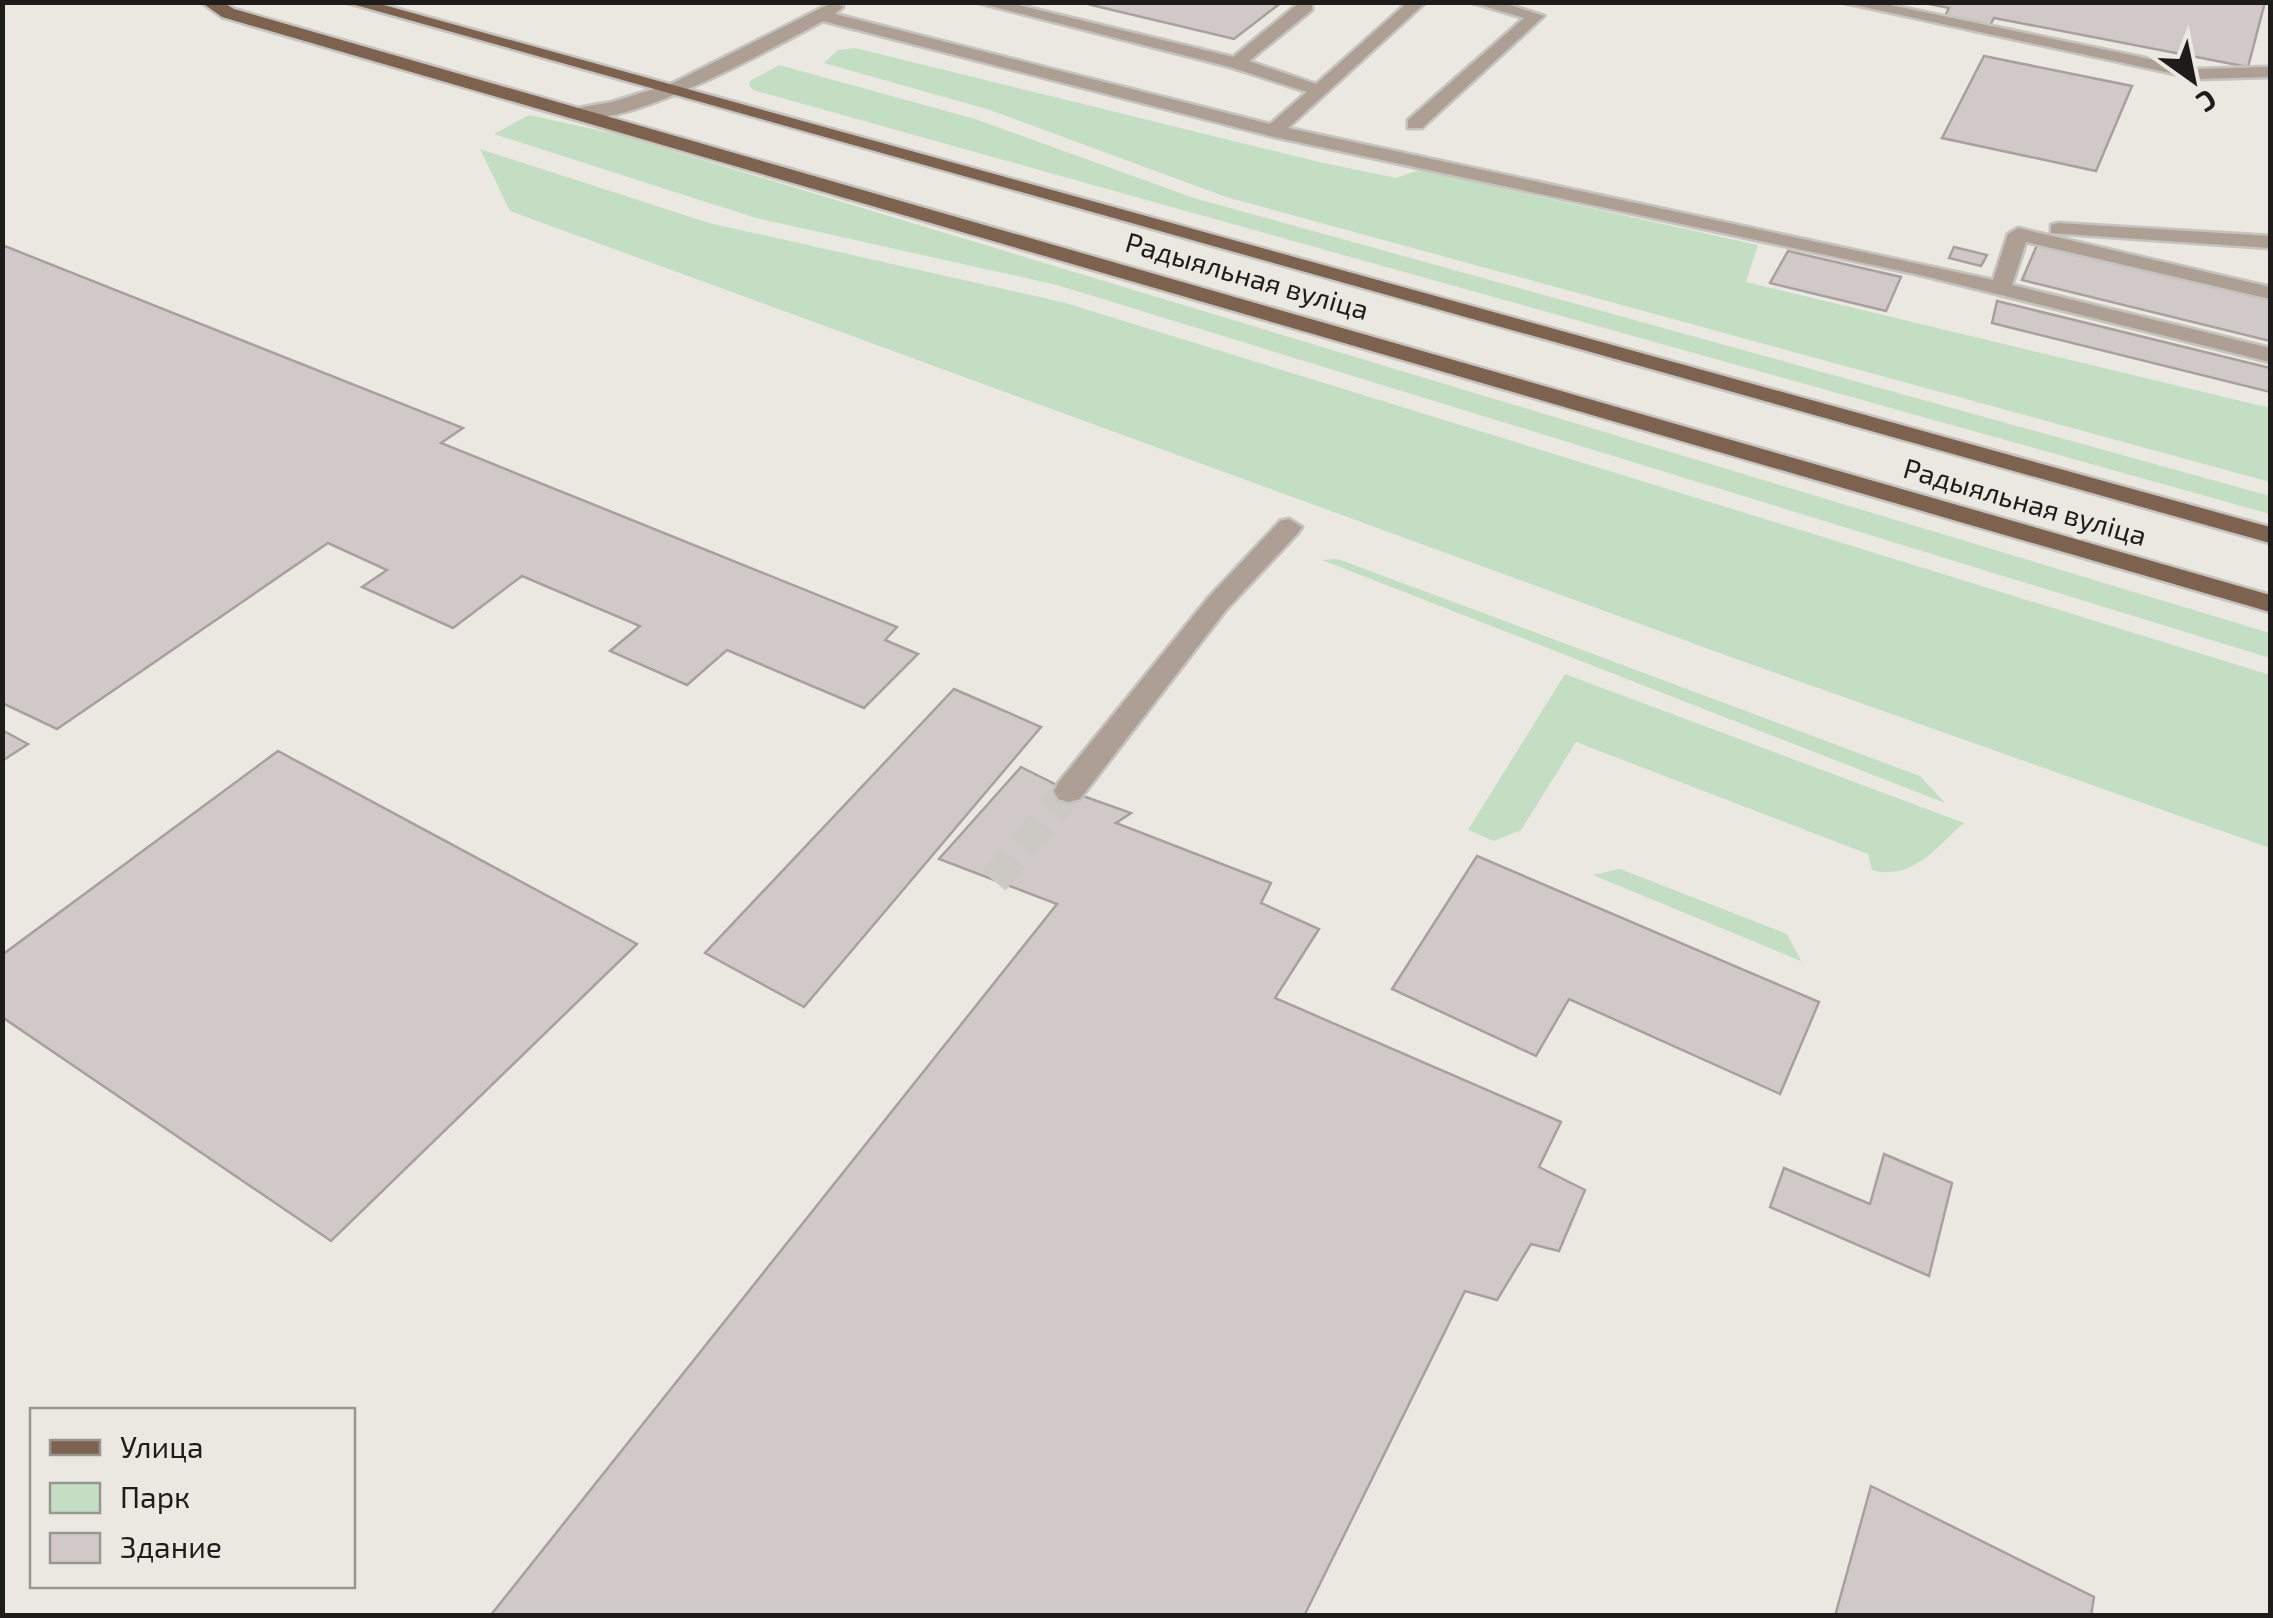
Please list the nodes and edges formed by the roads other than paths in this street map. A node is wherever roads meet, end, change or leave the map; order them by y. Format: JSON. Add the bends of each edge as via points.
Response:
{"nodes":[{"id":1,"x":209,"y":2,"type":"edge"},
{"id":2,"x":353,"y":2,"type":"edge"},
{"id":3,"x":841,"y":2,"type":"edge"},
{"id":4,"x":984,"y":2,"type":"edge"},
{"id":5,"x":1418,"y":2,"type":"edge"},
{"id":6,"x":1478,"y":2,"type":"edge"},
{"id":7,"x":1848,"y":2,"type":"edge"},
{"id":8,"x":1306,"y":6,"type":"dead end"},
{"id":9,"x":820,"y":16,"type":"junction"},
{"id":10,"x":1236,"y":63,"type":"junction"},
{"id":11,"x":2270,"y":72,"type":"edge"},
{"id":12,"x":673,"y":90,"type":"junction"},
{"id":13,"x":1321,"y":90,"type":"junction"},
{"id":14,"x":579,"y":113,"type":"junction"},
{"id":15,"x":1415,"y":124,"type":"dead end"},
{"id":16,"x":1274,"y":131,"type":"junction"},
{"id":17,"x":2018,"y":234,"type":"junction"},
{"id":18,"x":2270,"y":242,"type":"edge"},
{"id":19,"x":2001,"y":288,"type":"junction"},
{"id":20,"x":2270,"y":293,"type":"edge"},
{"id":21,"x":2270,"y":355,"type":"edge"},
{"id":22,"x":1290,"y":527,"type":"dead end"},
{"id":23,"x":2270,"y":536,"type":"edge"},
{"id":24,"x":2270,"y":604,"type":"edge"},
{"id":25,"x":1069,"y":791,"type":"tunnel mouth"}],
"edges":[{"from":1,"to":14,"type":"main road","name":"Радыяльная вуліца","via":[[228,13]]},
{"from":2,"to":12,"type":"main road","name":"Радыяльная вуліца"},
{"from":3,"to":9,"type":"lane"},
{"from":4,"to":10,"type":"lane"},
{"from":5,"to":13,"type":"lane"},
{"from":6,"to":15,"type":"lane","via":[[1536,16]]},
{"from":7,"to":11,"type":"lane","via":[[2198,74]]},
{"from":8,"to":10,"type":"lane"},
{"from":9,"to":12,"type":"lane"},
{"from":9,"to":16,"type":"lane"},
{"from":10,"to":13,"type":"lane"},
{"from":12,"to":14,"type":"lane"},
{"from":12,"to":23,"type":"main road","name":"Радыяльная вуліца"},
{"from":13,"to":16,"type":"lane"},
{"from":14,"to":24,"type":"main road","name":"Радыяльная вуліца"},
{"from":16,"to":19,"type":"lane"},
{"from":17,"to":18,"type":"lane","via":[[2025,227]]},
{"from":17,"to":19,"type":"lane"},
{"from":17,"to":20,"type":"lane"},
{"from":19,"to":21,"type":"lane"},
{"from":22,"to":25,"type":"lane","via":[[1217,604]]}]}
